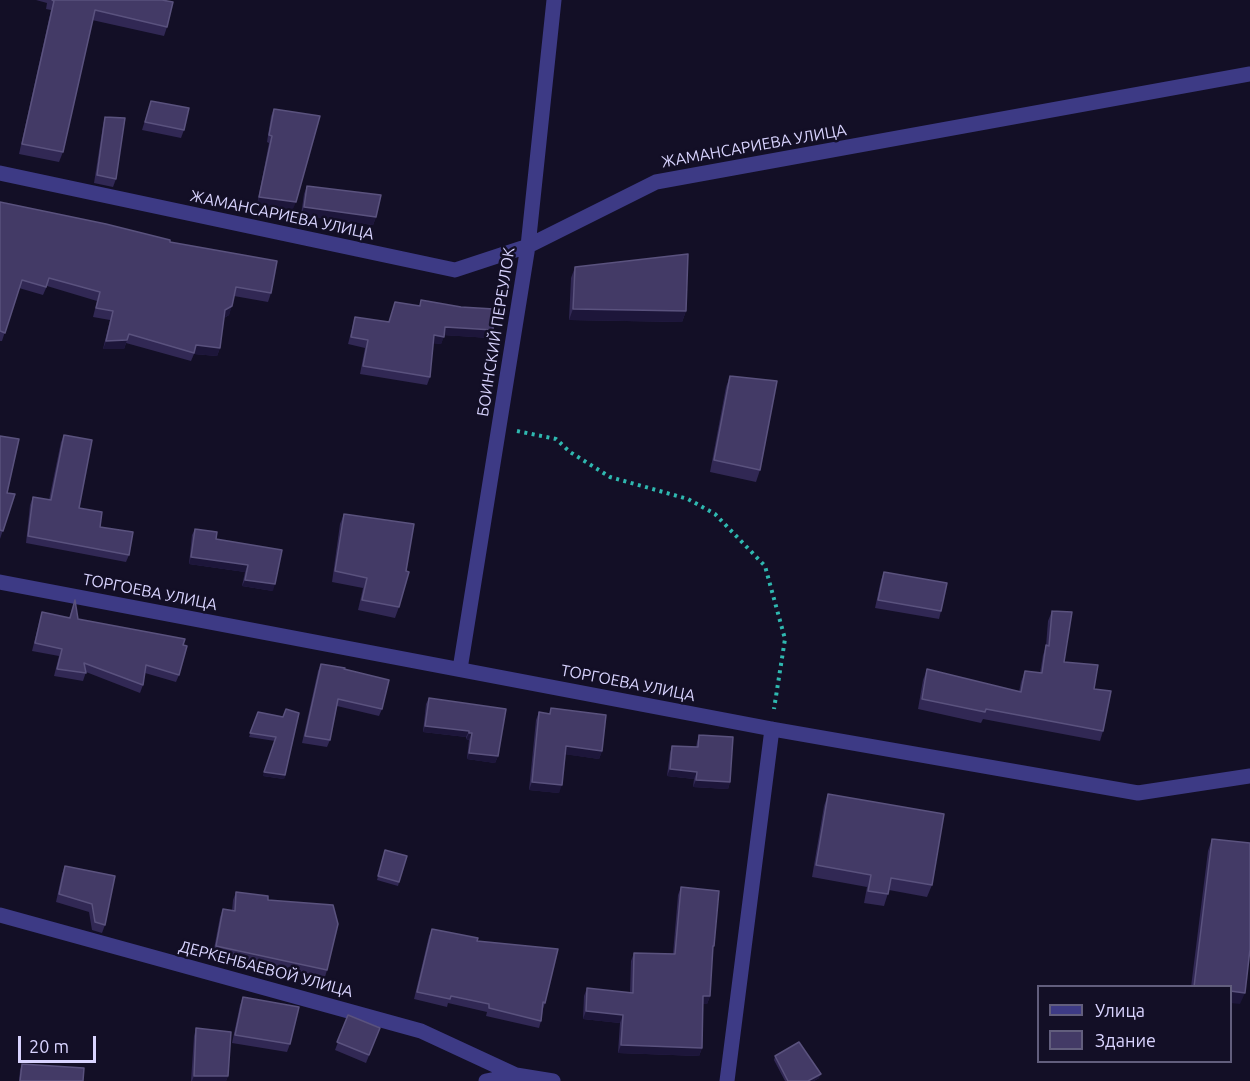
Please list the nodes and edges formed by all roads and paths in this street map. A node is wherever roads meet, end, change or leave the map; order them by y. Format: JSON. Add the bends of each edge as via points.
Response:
{"nodes":[{"id":1,"x":554,"y":0,"type":"edge"},
{"id":2,"x":1250,"y":74,"type":"edge"},
{"id":3,"x":0,"y":173,"type":"edge"},
{"id":4,"x":528,"y":246,"type":"junction"},
{"id":5,"x":499,"y":427,"type":"junction"},
{"id":6,"x":0,"y":582,"type":"edge"},
{"id":7,"x":460,"y":669,"type":"junction"},
{"id":8,"x":772,"y":729,"type":"junction"},
{"id":9,"x":1250,"y":776,"type":"edge"},
{"id":10,"x":0,"y":915,"type":"edge"},
{"id":11,"x":516,"y":1075,"type":"junction"},
{"id":12,"x":486,"y":1081,"type":"edge"},
{"id":13,"x":553,"y":1081,"type":"edge"},
{"id":14,"x":727,"y":1081,"type":"edge"}],
"edges":[{"from":1,"to":4,"type":"street","name":"БОИНСКИЙ ПЕРЕУЛОК"},
{"from":2,"to":4,"type":"street","name":"ЖАМАНСАРИЕВА УЛИЦА","via":[[656,182]]},
{"from":3,"to":4,"type":"street","name":"ЖАМАНСАРИЕВА УЛИЦА","via":[[455,270]]},
{"from":4,"to":5,"type":"street","name":"БОИНСКИЙ ПЕРЕУЛОК"},
{"from":5,"to":7,"type":"street","name":"БОИНСКИЙ ПЕРЕУЛОК"},
{"from":5,"to":8,"type":"path","via":[[556,439],[610,477],[688,499],[715,514],[765,566],[785,639]]},
{"from":6,"to":7,"type":"street","name":"ТОРГОЕВА УЛИЦА"},
{"from":7,"to":8,"type":"street","name":"ТОРГОЕВА УЛИЦА"},
{"from":8,"to":9,"type":"street","name":"ТОРГОЕВА УЛИЦА","via":[[1138,793]]},
{"from":8,"to":14,"type":"street"},
{"from":10,"to":11,"type":"street","name":"ДЕРКЕНБАЕВОЙ УЛИЦА","via":[[421,1031]]},
{"from":11,"to":12,"type":"street"},
{"from":11,"to":13,"type":"street"}]}
